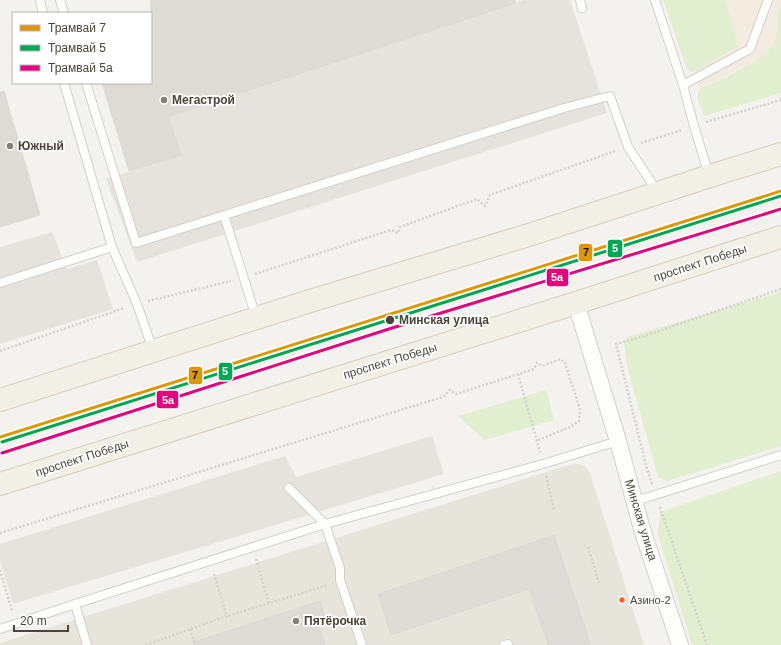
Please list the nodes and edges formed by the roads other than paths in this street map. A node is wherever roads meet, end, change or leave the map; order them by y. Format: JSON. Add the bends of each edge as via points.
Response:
{"nodes":[{"id":1,"x":40,"y":0,"type":"edge"},
{"id":2,"x":60,"y":0,"type":"edge"},
{"id":3,"x":655,"y":0,"type":"edge"},
{"id":4,"x":768,"y":0,"type":"edge"},
{"id":5,"x":43,"y":12,"type":"edge"},
{"id":6,"x":64,"y":12,"type":"edge"},
{"id":7,"x":64,"y":84,"type":"edge"},
{"id":8,"x":86,"y":84,"type":"edge"},
{"id":9,"x":683,"y":85,"type":"junction"},
{"id":10,"x":781,"y":154,"type":"edge"},
{"id":11,"x":710,"y":176,"type":"junction"},
{"id":12,"x":659,"y":193,"type":"junction"},
{"id":13,"x":224,"y":215,"type":"junction"},
{"id":14,"x":781,"y":237,"type":"edge"},
{"id":15,"x":112,"y":247,"type":"junction"},
{"id":16,"x":0,"y":283,"type":"edge"},
{"id":17,"x":576,"y":303,"type":"junction"},
{"id":18,"x":257,"y":318,"type":"junction"},
{"id":19,"x":154,"y":351,"type":"junction"},
{"id":20,"x":0,"y":400,"type":"edge"},
{"id":21,"x":618,"y":441,"type":"junction"},
{"id":22,"x":781,"y":455,"type":"edge"},
{"id":23,"x":0,"y":484,"type":"edge"},
{"id":24,"x":289,"y":488,"type":"dead end"},
{"id":25,"x":636,"y":501,"type":"junction"},
{"id":26,"x":325,"y":524,"type":"junction"},
{"id":27,"x":75,"y":604,"type":"junction"},
{"id":28,"x":0,"y":629,"type":"edge"},
{"id":29,"x":87,"y":645,"type":"edge"},
{"id":30,"x":362,"y":645,"type":"edge"},
{"id":31,"x":504,"y":645,"type":"edge"},
{"id":32,"x":508,"y":645,"type":"edge"},
{"id":33,"x":680,"y":645,"type":"edge"}],
"edges":[{"from":1,"to":5,"type":"lane"},
{"from":2,"to":6,"type":"lane"},
{"from":3,"to":9,"type":"lane"},
{"from":4,"to":9,"type":"lane","via":[[750,49]]},
{"from":7,"to":15,"type":"lane"},
{"from":8,"to":13,"type":"lane","via":[[136,242]]},
{"from":9,"to":11,"type":"lane"},
{"from":10,"to":11,"type":"main road"},
{"from":11,"to":12,"type":"main road"},
{"from":12,"to":13,"type":"lane","via":[[628,147],[610,96],[564,108]]},
{"from":12,"to":18,"type":"main road"},
{"from":13,"to":18,"type":"lane"},
{"from":14,"to":17,"type":"main road","name":"проспект Победы"},
{"from":15,"to":16,"type":"lane"},
{"from":15,"to":19,"type":"lane"},
{"from":17,"to":21,"type":"street","name":"Минская улица"},
{"from":17,"to":23,"type":"main road","name":"проспект Победы"},
{"from":18,"to":19,"type":"main road"},
{"from":19,"to":20,"type":"main road"},
{"from":21,"to":25,"type":"street","name":"Минская улица"},
{"from":21,"to":26,"type":"lane"},
{"from":22,"to":25,"type":"lane"},
{"from":24,"to":26,"type":"lane"},
{"from":25,"to":33,"type":"street","name":"Минская улица","via":[[642,529]]},
{"from":26,"to":27,"type":"lane"},
{"from":26,"to":30,"type":"lane","via":[[340,568],[340,580]]},
{"from":27,"to":28,"type":"lane"},
{"from":27,"to":29,"type":"lane"},
{"from":31,"to":32,"type":"lane"}]}
